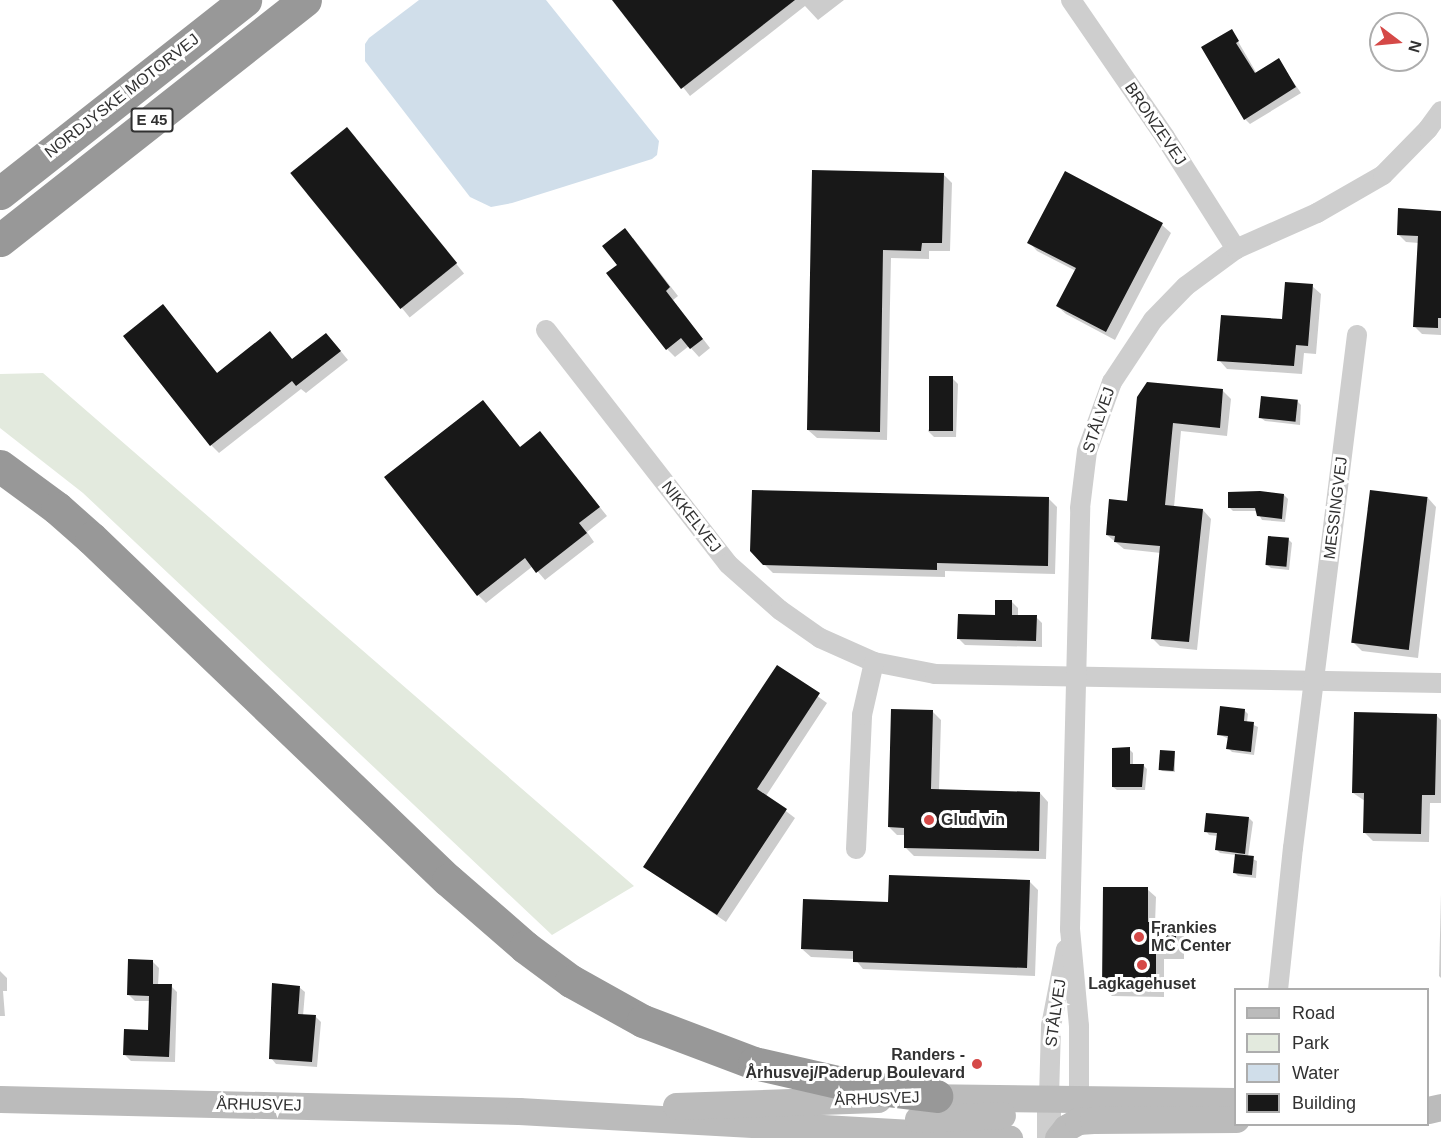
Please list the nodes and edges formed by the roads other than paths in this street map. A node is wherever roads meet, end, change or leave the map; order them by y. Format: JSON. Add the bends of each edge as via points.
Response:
{"nodes":[{"id":1,"x":245,"y":0,"type":"edge"},
{"id":2,"x":304,"y":0,"type":"edge"},
{"id":3,"x":1071,"y":0,"type":"edge"},
{"id":4,"x":1441,"y":111,"type":"edge"},
{"id":5,"x":0,"y":193,"type":"edge"},
{"id":6,"x":0,"y":240,"type":"edge"},
{"id":7,"x":1236,"y":249,"type":"junction"},
{"id":8,"x":546,"y":330,"type":"dead end"},
{"id":9,"x":1358,"y":335,"type":"dead end"},
{"id":10,"x":0,"y":466,"type":"edge"},
{"id":11,"x":874,"y":662,"type":"junction"},
{"id":12,"x":1074,"y":675,"type":"junction"},
{"id":13,"x":1314,"y":680,"type":"junction"},
{"id":14,"x":1441,"y":683,"type":"edge"},
{"id":15,"x":856,"y":849,"type":"dead end"},
{"id":16,"x":1070,"y":929,"type":"junction"},
{"id":17,"x":1278,"y":988,"type":"edge"},
{"id":18,"x":936,"y":1096,"type":"junction"},
{"id":19,"x":0,"y":1099,"type":"edge"},
{"id":20,"x":1234,"y":1101,"type":"edge"},
{"id":21,"x":519,"y":1111,"type":"junction"},
{"id":22,"x":1067,"y":1111,"type":"edge"},
{"id":23,"x":1234,"y":1119,"type":"edge"},
{"id":24,"x":770,"y":1127,"type":"junction"},
{"id":25,"x":849,"y":1138,"type":"edge"},
{"id":26,"x":1009,"y":1138,"type":"edge"},
{"id":27,"x":1058,"y":1138,"type":"edge"}],
"edges":[{"from":1,"to":5,"type":"highway","name":"NORDJYSKE MOTORVEJ","number":"E 45"},
{"from":2,"to":6,"type":"highway","number":"E 45"},
{"from":3,"to":7,"type":"street","name":"BRONZEVEJ"},
{"from":4,"to":7,"type":"street","name":"STÅLVEJ","via":[[1383,174],[1317,213]]},
{"from":7,"to":12,"type":"street","name":"STÅLVEJ","via":[[1186,286],[1153,320],[1112,382],[1087,451],[1080,508]]},
{"from":8,"to":11,"type":"street","name":"NIKKELVEJ","via":[[728,564],[780,610],[820,638]]},
{"from":9,"to":13,"type":"street","name":"MESSINGVEJ"},
{"from":10,"to":18,"type":"highway","via":[[91,538],[448,880],[571,981],[643,1021],[754,1064],[855,1086]]},
{"from":11,"to":12,"type":"street","name":"NIKKELVEJ","via":[[935,674]]},
{"from":11,"to":15,"type":"street","via":[[862,715]]},
{"from":12,"to":13,"type":"street"},
{"from":12,"to":16,"type":"street","name":"STÅLVEJ"},
{"from":13,"to":14,"type":"street"},
{"from":13,"to":17,"type":"street","name":"MESSINGVEJ"},
{"from":16,"to":22,"type":"street","name":"STÅLVEJ","via":[[1079,1026]]},
{"from":16,"to":22,"type":"street","name":"STÅLVEJ","via":[[1051,1026]]},
{"from":18,"to":21,"type":"main road","name":"ÅRHUSVEJ"},
{"from":18,"to":22,"type":"main road","name":"ÅRHUSVEJ"},
{"from":19,"to":21,"type":"main road","name":"ÅRHUSVEJ"},
{"from":20,"to":22,"type":"main road","name":"ÅRHUSVEJ"},
{"from":21,"to":24,"type":"main road","name":"ÅRHUSVEJ"},
{"from":22,"to":23,"type":"main road"},
{"from":22,"to":24,"type":"main road"},
{"from":22,"to":27,"type":"main road","via":[[1066,1128]]},
{"from":24,"to":25,"type":"main road"},
{"from":24,"to":26,"type":"main road","name":"ÅRHUSVEJ"}]}
